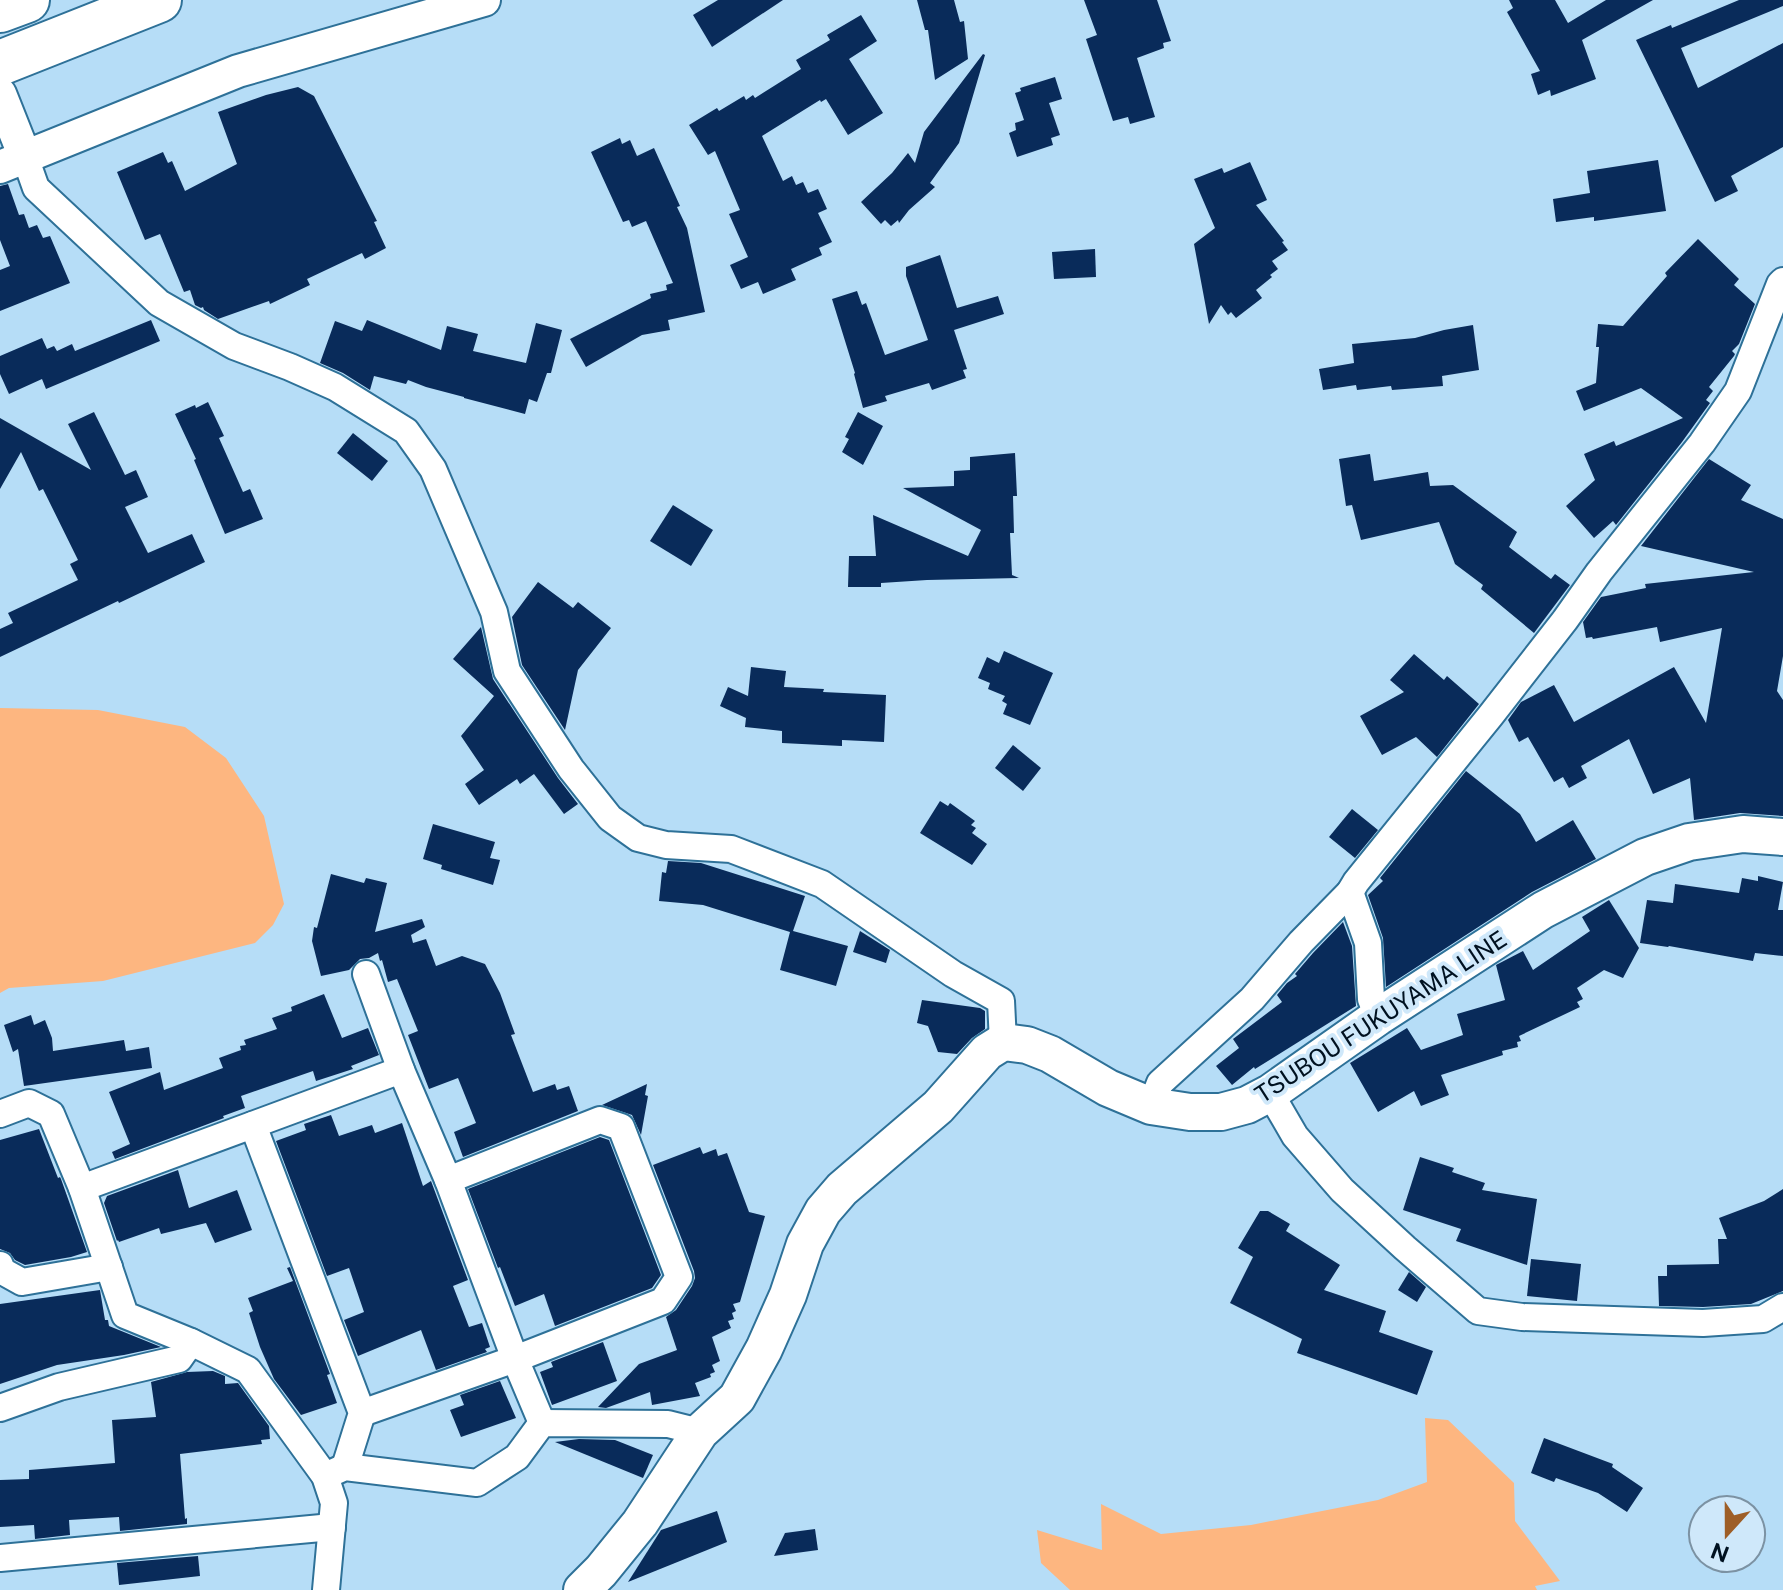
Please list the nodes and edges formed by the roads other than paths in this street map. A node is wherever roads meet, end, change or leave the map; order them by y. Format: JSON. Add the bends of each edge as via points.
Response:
{"nodes":[{"id":1,"x":27,"y":0,"type":"edge"},
{"id":2,"x":159,"y":0,"type":"edge"},
{"id":3,"x":484,"y":0,"type":"edge"},
{"id":4,"x":0,"y":10,"type":"edge"},
{"id":5,"x":0,"y":63,"type":"edge"},
{"id":6,"x":0,"y":94,"type":"edge"},
{"id":7,"x":12,"y":162,"type":"edge"},
{"id":8,"x":1783,"y":281,"type":"edge"},
{"id":9,"x":1783,"y":837,"type":"edge"},
{"id":10,"x":1350,"y":892,"type":"junction"},
{"id":11,"x":366,"y":974,"type":"dead end"},
{"id":12,"x":1378,"y":1017,"type":"junction"},
{"id":13,"x":1003,"y":1042,"type":"junction"},
{"id":14,"x":401,"y":1070,"type":"junction"},
{"id":15,"x":1270,"y":1093,"type":"junction"},
{"id":16,"x":1151,"y":1106,"type":"junction"},
{"id":17,"x":0,"y":1114,"type":"edge"},
{"id":18,"x":253,"y":1125,"type":"junction"},
{"id":19,"x":448,"y":1180,"type":"junction"},
{"id":20,"x":82,"y":1188,"type":"junction"},
{"id":21,"x":0,"y":1265,"type":"edge"},
{"id":22,"x":109,"y":1267,"type":"junction"},
{"id":23,"x":1783,"y":1307,"type":"edge"},
{"id":24,"x":191,"y":1342,"type":"junction"},
{"id":25,"x":515,"y":1359,"type":"junction"},
{"id":26,"x":0,"y":1408,"type":"edge"},
{"id":27,"x":362,"y":1413,"type":"junction"},
{"id":28,"x":542,"y":1423,"type":"junction"},
{"id":29,"x":700,"y":1432,"type":"junction"},
{"id":30,"x":335,"y":1472,"type":"junction"},
{"id":31,"x":332,"y":1527,"type":"junction"},
{"id":32,"x":0,"y":1558,"type":"edge"},
{"id":33,"x":326,"y":1590,"type":"edge"},
{"id":34,"x":582,"y":1590,"type":"edge"}],
"edges":[{"from":1,"to":4,"type":"highway"},
{"from":2,"to":5,"type":"highway"},
{"from":3,"to":7,"type":"street","via":[[238,71]]},
{"from":6,"to":7,"type":"street"},
{"from":7,"to":13,"type":"street","via":[[159,303],[234,346],[335,387],[406,431],[433,469],[494,612],[507,671],[610,818],[638,838],[731,849],[822,884],[1001,1001]]},
{"from":8,"to":10,"type":"street","via":[[1738,391],[1711,430]]},
{"from":9,"to":12,"type":"main road","name":"TSUBOU FUKUYAMA LINE","via":[[1743,834],[1689,842],[1645,857],[1543,910]]},
{"from":10,"to":12,"type":"street","via":[[1368,943],[1371,999]]},
{"from":10,"to":16,"type":"street","via":[[1252,999],[1160,1083]]},
{"from":11,"to":14,"type":"street"},
{"from":12,"to":15,"type":"main road","name":"TSUBOU FUKUYAMA LINE"},
{"from":13,"to":16,"type":"main road","name":"TSUBOU FUKUYAMA LINE","via":[[1050,1054]]},
{"from":13,"to":29,"type":"main road","via":[[823,1211],[737,1398]]},
{"from":14,"to":18,"type":"street"},
{"from":14,"to":19,"type":"street"},
{"from":15,"to":16,"type":"main road","name":"TSUBOU FUKUYAMA LINE","via":[[1221,1112]]},
{"from":15,"to":23,"type":"street","via":[[1295,1136],[1342,1190],[1478,1311],[1703,1323],[1763,1319]]},
{"from":17,"to":20,"type":"street","via":[[29,1103],[51,1114]]},
{"from":18,"to":20,"type":"street"},
{"from":18,"to":27,"type":"street"},
{"from":19,"to":25,"type":"street"},
{"from":19,"to":25,"type":"street","via":[[600,1120],[621,1127],[679,1277],[663,1301]]},
{"from":20,"to":22,"type":"street"},
{"from":21,"to":22,"type":"street","via":[[22,1282]]},
{"from":22,"to":24,"type":"street","via":[[125,1315]]},
{"from":24,"to":26,"type":"street","via":[[179,1359],[59,1387]]},
{"from":24,"to":30,"type":"street","via":[[248,1370]]},
{"from":25,"to":27,"type":"street"},
{"from":25,"to":28,"type":"street"},
{"from":27,"to":30,"type":"street"},
{"from":28,"to":29,"type":"street","via":[[668,1424]]},
{"from":28,"to":30,"type":"street","via":[[517,1457],[477,1483]]},
{"from":29,"to":34,"type":"main road","via":[[640,1523]]},
{"from":30,"to":31,"type":"street"},
{"from":31,"to":32,"type":"street"},
{"from":31,"to":33,"type":"street"}]}
